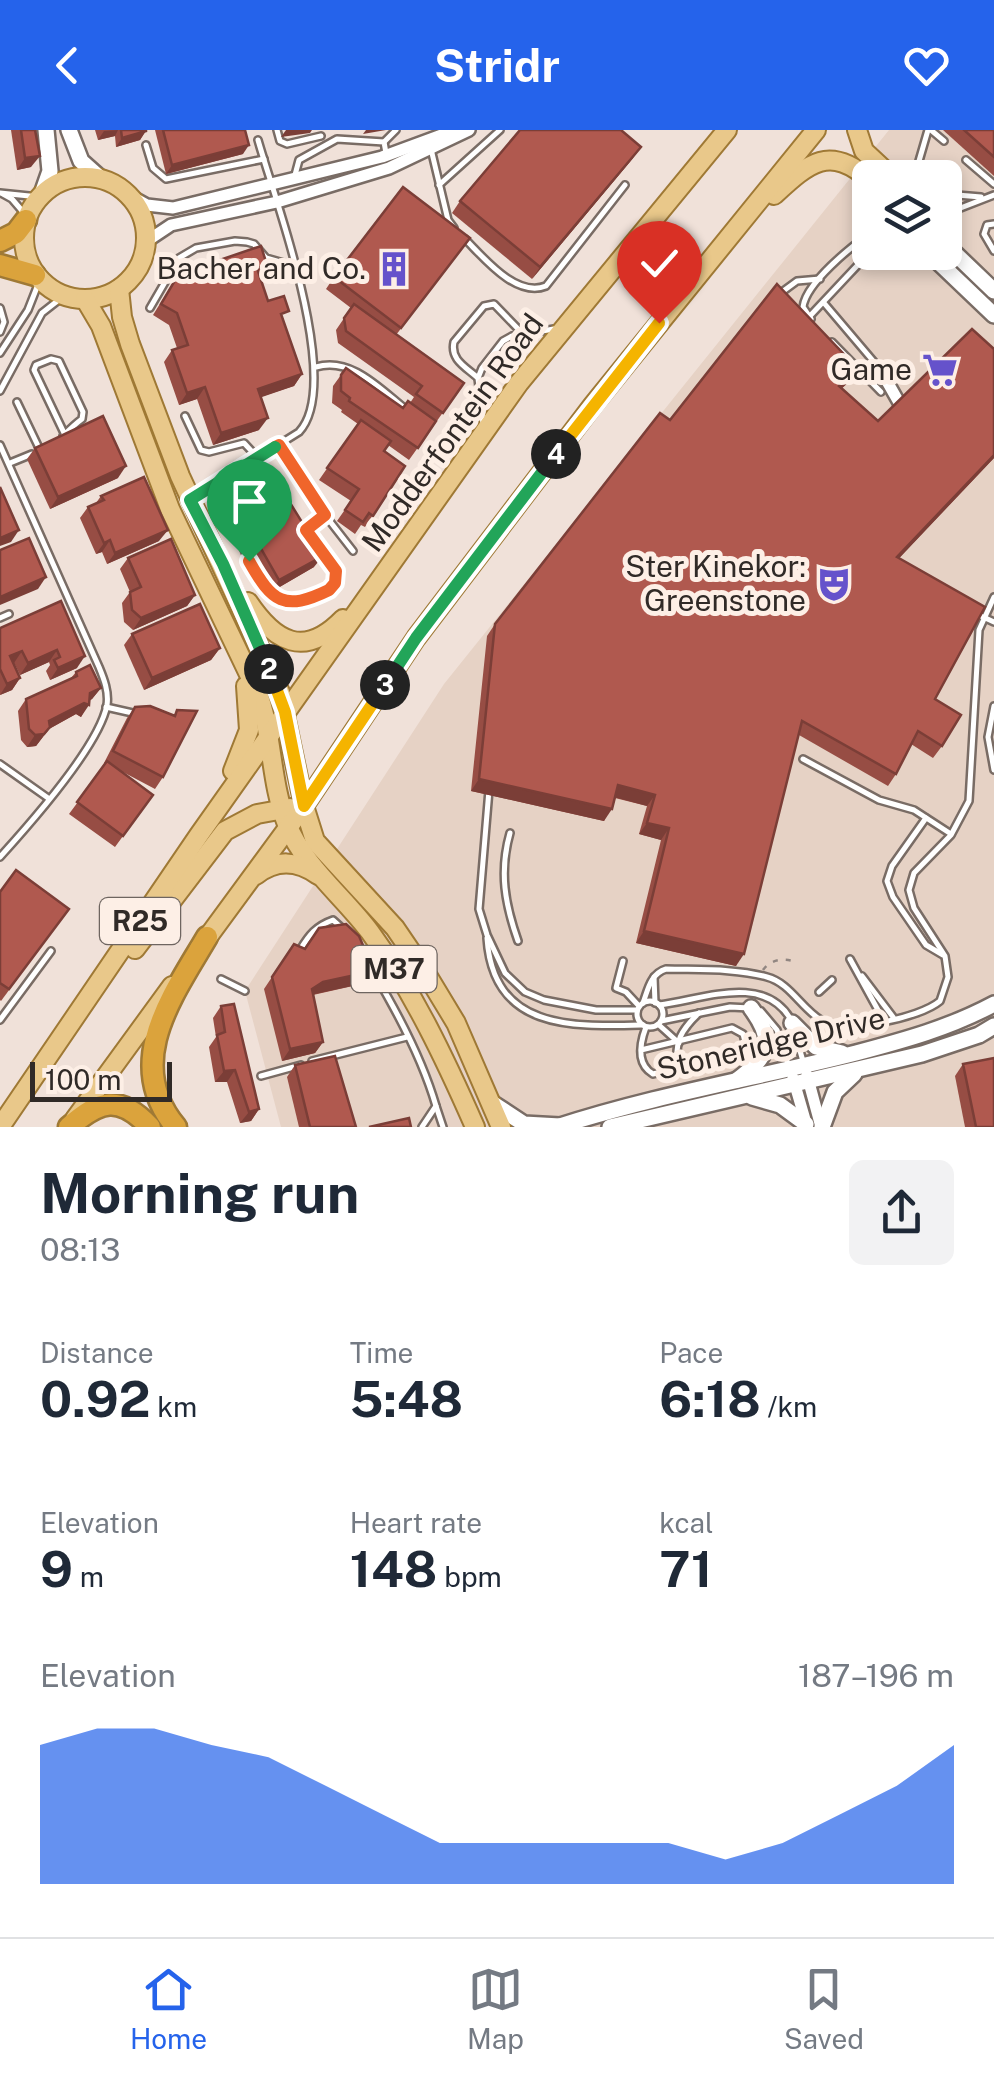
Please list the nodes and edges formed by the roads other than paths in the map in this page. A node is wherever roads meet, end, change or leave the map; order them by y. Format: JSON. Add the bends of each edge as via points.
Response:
{"nodes":[{"id":1,"x":46,"y":130,"type":"edge"},
{"id":2,"x":69,"y":130,"type":"edge"},
{"id":3,"x":277,"y":130,"type":"edge"},
{"id":4,"x":396,"y":130,"type":"edge"},
{"id":5,"x":455,"y":130,"type":"edge"},
{"id":6,"x":469,"y":130,"type":"edge"},
{"id":7,"x":500,"y":130,"type":"edge"},
{"id":8,"x":727,"y":130,"type":"edge"},
{"id":9,"x":816,"y":130,"type":"edge"},
{"id":10,"x":857,"y":130,"type":"edge"},
{"id":11,"x":930,"y":130,"type":"edge"},
{"id":12,"x":321,"y":133,"type":"edge"},
{"id":13,"x":350,"y":134,"type":"edge"},
{"id":14,"x":258,"y":140,"type":"dead end"},
{"id":15,"x":944,"y":141,"type":"dead end"},
{"id":16,"x":324,"y":144,"type":"junction"},
{"id":17,"x":146,"y":145,"type":"dead end"},
{"id":18,"x":385,"y":148,"type":"junction"},
{"id":19,"x":431,"y":149,"type":"junction"},
{"id":20,"x":264,"y":159,"type":"junction"},
{"id":21,"x":874,"y":160,"type":"edge"},
{"id":22,"x":919,"y":160,"type":"dead end"},
{"id":23,"x":966,"y":160,"type":"dead end"},
{"id":24,"x":852,"y":167,"type":"edge"},
{"id":25,"x":100,"y":178,"type":"junction"},
{"id":26,"x":294,"y":178,"type":"junction"},
{"id":27,"x":272,"y":184,"type":"junction"},
{"id":28,"x":994,"y":184,"type":"edge"},
{"id":29,"x":440,"y":185,"type":"junction"},
{"id":30,"x":625,"y":185,"type":"dead end"},
{"id":31,"x":127,"y":194,"type":"junction"},
{"id":32,"x":40,"y":195,"type":"junction"},
{"id":33,"x":962,"y":195,"type":"edge"},
{"id":34,"x":994,"y":195,"type":"edge"},
{"id":35,"x":984,"y":197,"type":"junction"},
{"id":36,"x":277,"y":202,"type":"junction"},
{"id":37,"x":962,"y":207,"type":"edge"},
{"id":38,"x":26,"y":218,"type":"junction"},
{"id":39,"x":994,"y":224,"type":"edge"},
{"id":40,"x":0,"y":241,"type":"edge"},
{"id":41,"x":147,"y":241,"type":"junction"},
{"id":42,"x":726,"y":241,"type":"junction"},
{"id":43,"x":852,"y":250,"type":"edge"},
{"id":44,"x":994,"y":251,"type":"edge"},
{"id":45,"x":962,"y":260,"type":"edge"},
{"id":46,"x":0,"y":265,"type":"edge"},
{"id":47,"x":294,"y":266,"type":"junction"},
{"id":48,"x":854,"y":270,"type":"edge"},
{"id":49,"x":947,"y":270,"type":"edge"},
{"id":50,"x":37,"y":277,"type":"junction"},
{"id":51,"x":820,"y":279,"type":"junction"},
{"id":52,"x":119,"y":289,"type":"junction"},
{"id":53,"x":994,"y":291,"type":"edge"},
{"id":54,"x":65,"y":296,"type":"junction"},
{"id":55,"x":86,"y":300,"type":"junction"},
{"id":56,"x":774,"y":300,"type":"edge"},
{"id":57,"x":824,"y":304,"type":"junction"},
{"id":58,"x":0,"y":308,"type":"edge"},
{"id":59,"x":150,"y":308,"type":"dead end"},
{"id":60,"x":994,"y":315,"type":"edge"},
{"id":61,"x":809,"y":317,"type":"junction"},
{"id":62,"x":565,"y":327,"type":"junction"},
{"id":63,"x":0,"y":332,"type":"edge"},
{"id":64,"x":524,"y":335,"type":"junction"},
{"id":65,"x":0,"y":354,"type":"edge"},
{"id":66,"x":316,"y":367,"type":"junction"},
{"id":67,"x":880,"y":369,"type":"joint"},
{"id":68,"x":478,"y":378,"type":"junction"},
{"id":69,"x":0,"y":390,"type":"edge"},
{"id":70,"x":881,"y":392,"type":"dead end"},
{"id":71,"x":17,"y":402,"type":"dead end"},
{"id":72,"x":409,"y":412,"type":"edge"},
{"id":73,"x":185,"y":416,"type":"dead end"},
{"id":74,"x":900,"y":428,"type":"edge"},
{"id":75,"x":484,"y":432,"type":"junction"},
{"id":76,"x":65,"y":434,"type":"junction"},
{"id":77,"x":0,"y":444,"type":"edge"},
{"id":78,"x":279,"y":445,"type":"junction"},
{"id":79,"x":40,"y":450,"type":"junction"},
{"id":80,"x":258,"y":458,"type":"junction"},
{"id":81,"x":9,"y":464,"type":"junction"},
{"id":82,"x":190,"y":500,"type":"junction"},
{"id":83,"x":170,"y":509,"type":"junction"},
{"id":84,"x":226,"y":511,"type":"dead end"},
{"id":85,"x":325,"y":515,"type":"junction"},
{"id":86,"x":310,"y":539,"type":"edge"},
{"id":87,"x":402,"y":547,"type":"junction"},
{"id":88,"x":316,"y":548,"type":"edge"},
{"id":89,"x":353,"y":552,"type":"dead end"},
{"id":90,"x":223,"y":564,"type":"junction"},
{"id":91,"x":994,"y":597,"type":"edge"},
{"id":92,"x":968,"y":608,"type":"edge"},
{"id":93,"x":9,"y":614,"type":"dead end"},
{"id":94,"x":984,"y":617,"type":"junction"},
{"id":95,"x":0,"y":618,"type":"edge"},
{"id":96,"x":994,"y":622,"type":"edge"},
{"id":97,"x":242,"y":661,"type":"junction"},
{"id":98,"x":994,"y":706,"type":"edge"},
{"id":99,"x":106,"y":707,"type":"junction"},
{"id":100,"x":285,"y":712,"type":"junction"},
{"id":101,"x":146,"y":715,"type":"edge"},
{"id":102,"x":269,"y":734,"type":"junction"},
{"id":103,"x":803,"y":759,"type":"dead end"},
{"id":104,"x":0,"y":764,"type":"edge"},
{"id":105,"x":994,"y":770,"type":"edge"},
{"id":106,"x":490,"y":776,"type":"edge"},
{"id":107,"x":48,"y":798,"type":"junction"},
{"id":108,"x":304,"y":806,"type":"junction"},
{"id":109,"x":217,"y":809,"type":"junction"},
{"id":110,"x":285,"y":818,"type":"junction"},
{"id":111,"x":926,"y":818,"type":"junction"},
{"id":112,"x":510,"y":833,"type":"dead end"},
{"id":113,"x":952,"y":834,"type":"junction"},
{"id":114,"x":0,"y":857,"type":"edge"},
{"id":115,"x":248,"y":882,"type":"junction"},
{"id":116,"x":331,"y":884,"type":"junction"},
{"id":117,"x":350,"y":936,"type":"edge"},
{"id":118,"x":487,"y":936,"type":"junction"},
{"id":119,"x":207,"y":937,"type":"junction"},
{"id":120,"x":518,"y":941,"type":"dead end"},
{"id":121,"x":51,"y":951,"type":"dead end"},
{"id":122,"x":298,"y":953,"type":"edge"},
{"id":123,"x":946,"y":956,"type":"junction"},
{"id":124,"x":364,"y":957,"type":"edge"},
{"id":125,"x":850,"y":959,"type":"dead end"},
{"id":126,"x":623,"y":961,"type":"dead end"},
{"id":127,"x":857,"y":970,"type":"junction"},
{"id":128,"x":654,"y":977,"type":"junction"},
{"id":129,"x":222,"y":978,"type":"dead end"},
{"id":130,"x":832,"y":980,"type":"dead end"},
{"id":131,"x":245,"y":991,"type":"dead end"},
{"id":132,"x":820,"y":992,"type":"dead end"},
{"id":133,"x":657,"y":1004,"type":"junction"},
{"id":134,"x":994,"y":1004,"type":"edge"},
{"id":135,"x":640,"y":1007,"type":"junction"},
{"id":136,"x":751,"y":1008,"type":"junction"},
{"id":137,"x":700,"y":1012,"type":"junction"},
{"id":138,"x":892,"y":1017,"type":"junction"},
{"id":139,"x":0,"y":1020,"type":"edge"},
{"id":140,"x":884,"y":1020,"type":"junction"},
{"id":141,"x":659,"y":1022,"type":"junction"},
{"id":142,"x":792,"y":1023,"type":"junction"},
{"id":143,"x":644,"y":1026,"type":"junction"},
{"id":144,"x":994,"y":1026,"type":"edge"},
{"id":145,"x":408,"y":1036,"type":"junction"},
{"id":146,"x":679,"y":1043,"type":"junction"},
{"id":147,"x":641,"y":1050,"type":"junction"},
{"id":148,"x":854,"y":1053,"type":"junction"},
{"id":149,"x":681,"y":1066,"type":"junction"},
{"id":150,"x":856,"y":1071,"type":"junction"},
{"id":151,"x":261,"y":1076,"type":"dead end"},
{"id":152,"x":800,"y":1076,"type":"junction"},
{"id":153,"x":734,"y":1082,"type":"junction"},
{"id":154,"x":750,"y":1097,"type":"junction"},
{"id":155,"x":492,"y":1103,"type":"junction"},
{"id":156,"x":16,"y":1104,"type":"junction"},
{"id":157,"x":436,"y":1106,"type":"junction"},
{"id":158,"x":558,"y":1126,"type":"edge"},
{"id":159,"x":814,"y":1126,"type":"edge"},
{"id":160,"x":0,"y":1127,"type":"edge"},
{"id":161,"x":69,"y":1127,"type":"edge"},
{"id":162,"x":150,"y":1127,"type":"edge"},
{"id":163,"x":176,"y":1127,"type":"edge"},
{"id":164,"x":422,"y":1127,"type":"edge"},
{"id":165,"x":443,"y":1127,"type":"edge"},
{"id":166,"x":475,"y":1127,"type":"edge"},
{"id":167,"x":501,"y":1127,"type":"edge"},
{"id":168,"x":610,"y":1127,"type":"edge"}],
"edges":[{"from":1,"to":32,"type":"street","via":[[50,172]]},
{"from":2,"to":25,"type":"street","via":[[80,161]]},
{"from":3,"to":12,"type":"lane","via":[[286,144]]},
{"from":4,"to":18,"type":"lane"},
{"from":5,"to":18,"type":"street"},
{"from":6,"to":19,"type":"street"},
{"from":7,"to":29,"type":"lane"},
{"from":8,"to":62,"type":"main road","name":"Modderfontein Road","number":"R25"},
{"from":9,"to":42,"type":"main road","number":"R25"},
{"from":10,"to":21,"type":"main road"},
{"from":11,"to":15,"type":"lane"},
{"from":11,"to":22,"type":"lane"},
{"from":12,"to":16,"type":"lane"},
{"from":13,"to":16,"type":"lane"},
{"from":13,"to":18,"type":"lane"},
{"from":14,"to":20,"type":"lane"},
{"from":16,"to":26,"type":"lane","via":[[299,160]]},
{"from":17,"to":20,"type":"lane","via":[[153,168],[166,179]]},
{"from":18,"to":26,"type":"street"},
{"from":19,"to":29,"type":"lane"},
{"from":19,"to":36,"type":"street"},
{"from":20,"to":27,"type":"lane"},
{"from":23,"to":28,"type":"lane"},
{"from":24,"to":42,"type":"main road","via":[[817,162]]},
{"from":25,"to":31,"type":"main road"},
{"from":25,"to":32,"type":"main road","via":[[69,178]]},
{"from":26,"to":27,"type":"street"},
{"from":27,"to":31,"type":"street","via":[[172,208]]},
{"from":27,"to":36,"type":"lane"},
{"from":29,"to":30,"type":"lane","via":[[456,231],[530,290],[546,286]]},
{"from":31,"to":41,"type":"main road","via":[[144,220]]},
{"from":32,"to":38,"type":"main road"},
{"from":32,"to":38,"type":"lane","via":[[0,193]]},
{"from":33,"to":35,"type":"lane"},
{"from":34,"to":35,"type":"lane"},
{"from":35,"to":37,"type":"lane"},
{"from":36,"to":41,"type":"street","via":[[171,225]]},
{"from":36,"to":47,"type":"lane"},
{"from":38,"to":40,"type":"highway"},
{"from":38,"to":50,"type":"main road","via":[[26,258]]},
{"from":39,"to":44,"type":"lane","via":[[984,234]]},
{"from":41,"to":52,"type":"main road","via":[[140,266]]},
{"from":42,"to":108,"type":"main road","number":"R25","via":[[416,638]]},
{"from":43,"to":51,"type":"lane"},
{"from":45,"to":53,"type":"street"},
{"from":46,"to":50,"type":"highway"},
{"from":47,"to":59,"type":"lane","via":[[266,258],[247,242],[196,248],[179,258]]},
{"from":47,"to":66,"type":"lane"},
{"from":48,"to":57,"type":"lane"},
{"from":49,"to":60,"type":"street"},
{"from":50,"to":54,"type":"main road"},
{"from":50,"to":65,"type":"lane","via":[[28,310]]},
{"from":51,"to":56,"type":"lane","via":[[797,282]]},
{"from":51,"to":61,"type":"lane","via":[[803,301]]},
{"from":52,"to":55,"type":"main road"},
{"from":52,"to":82,"type":"main road","number":"M37","via":[[130,344]]},
{"from":54,"to":55,"type":"main road"},
{"from":54,"to":69,"type":"lane","via":[[42,313]]},
{"from":55,"to":83,"type":"main road","number":"M37"},
{"from":57,"to":61,"type":"lane"},
{"from":57,"to":67,"type":"lane"},
{"from":58,"to":63,"type":"lane"},
{"from":61,"to":70,"type":"lane"},
{"from":62,"to":64,"type":"lane"},
{"from":62,"to":75,"type":"main road","name":"Modderfontein Road","number":"R25"},
{"from":64,"to":68,"type":"lane","via":[[502,341]]},
{"from":64,"to":68,"type":"lane","via":[[494,304],[484,306],[452,349]]},
{"from":66,"to":72,"type":"lane","via":[[353,370]]},
{"from":66,"to":78,"type":"lane","via":[[308,420]]},
{"from":67,"to":74,"type":"street","via":[[906,416]]},
{"from":68,"to":75,"type":"lane"},
{"from":71,"to":79,"type":"lane"},
{"from":73,"to":80,"type":"lane","via":[[201,450],[244,443]]},
{"from":75,"to":87,"type":"main road","name":"Modderfontein Road","number":"R25"},
{"from":76,"to":76,"type":"lane","via":[[34,370],[50,358],[59,361],[83,412]]},
{"from":76,"to":79,"type":"lane"},
{"from":77,"to":81,"type":"lane"},
{"from":78,"to":80,"type":"lane"},
{"from":78,"to":85,"type":"lane"},
{"from":79,"to":81,"type":"lane"},
{"from":80,"to":82,"type":"lane"},
{"from":81,"to":99,"type":"lane","via":[[100,667]]},
{"from":82,"to":83,"type":"lane"},
{"from":82,"to":90,"type":"main road","number":"M37"},
{"from":83,"to":97,"type":"main road","number":"M37"},
{"from":84,"to":88,"type":"lane","via":[[274,598],[296,602],[335,583],[336,571]]},
{"from":85,"to":86,"type":"lane","via":[[307,528]]},
{"from":85,"to":89,"type":"lane"},
{"from":87,"to":90,"type":"main road","via":[[338,624],[305,642],[273,634]]},
{"from":87,"to":100,"type":"main road","name":"Modderfontein Road","number":"R25"},
{"from":90,"to":100,"type":"main road","number":"M37"},
{"from":91,"to":94,"type":"lane"},
{"from":92,"to":94,"type":"lane"},
{"from":93,"to":95,"type":"lane"},
{"from":94,"to":96,"type":"lane"},
{"from":94,"to":113,"type":"lane","via":[[971,788]]},
{"from":97,"to":102,"type":"main road","number":"M37"},
{"from":97,"to":109,"type":"main road","via":[[249,730]]},
{"from":98,"to":105,"type":"lane","via":[[988,736]]},
{"from":99,"to":101,"type":"lane"},
{"from":99,"to":107,"type":"lane"},
{"from":100,"to":102,"type":"main road","name":"Modderfontein Road","number":"R25"},
{"from":100,"to":108,"type":"main road","number":"M37"},
{"from":102,"to":109,"type":"main road","name":"Modderfontein Road","number":"R25"},
{"from":102,"to":110,"type":"main road","number":"M37"},
{"from":103,"to":111,"type":"lane"},
{"from":104,"to":107,"type":"lane"},
{"from":106,"to":118,"type":"lane","via":[[479,904]]},
{"from":107,"to":114,"type":"lane"},
{"from":108,"to":110,"type":"main road","number":"R25"},
{"from":108,"to":155,"type":"main road","number":"M37","via":[[321,850],[395,928],[435,987]]},
{"from":109,"to":156,"type":"main road","name":"Modderfontein Road","number":"R25"},
{"from":110,"to":115,"type":"main road","number":"R25"},
{"from":110,"to":116,"type":"main road","number":"M37"},
{"from":110,"to":156,"type":"main road","via":[[257,814],[225,831]]},
{"from":111,"to":113,"type":"lane"},
{"from":111,"to":123,"type":"lane","via":[[887,881],[926,945]]},
{"from":112,"to":120,"type":"lane","via":[[503,882]]},
{"from":113,"to":123,"type":"lane","via":[[914,873],[909,890]]},
{"from":115,"to":116,"type":"main road","via":[[283,862],[309,868]]},
{"from":115,"to":119,"type":"main road","number":"R25"},
{"from":116,"to":166,"type":"main road","number":"M37","via":[[410,994]]},
{"from":117,"to":122,"type":"lane","via":[[332,920],[312,932]]},
{"from":118,"to":135,"type":"lane","via":[[505,973],[524,992],[577,1007]]},
{"from":118,"to":143,"type":"lane","via":[[498,986],[525,1011],[584,1025]]},
{"from":119,"to":161,"type":"main road","number":"R25"},
{"from":119,"to":163,"type":"highway","via":[[156,1034],[154,1081]]},
{"from":121,"to":139,"type":"lane"},
{"from":123,"to":138,"type":"lane","via":[[940,1001]]},
{"from":124,"to":145,"type":"lane"},
{"from":125,"to":127,"type":"lane"},
{"from":126,"to":135,"type":"lane","via":[[616,988]]},
{"from":127,"to":138,"type":"lane"},
{"from":127,"to":140,"type":"lane"},
{"from":128,"to":133,"type":"lane"},
{"from":128,"to":135,"type":"lane"},
{"from":128,"to":140,"type":"lane","via":[[666,969],[750,974],[776,981],[832,1025]]},
{"from":129,"to":131,"type":"lane"},
{"from":130,"to":132,"type":"lane"},
{"from":133,"to":135,"type":"lane"},
{"from":133,"to":141,"type":"lane"},
{"from":133,"to":142,"type":"lane","via":[[757,993],[780,1005]]},
{"from":134,"to":148,"type":"street","name":"Stoneridge Drive","via":[[940,1031]]},
{"from":135,"to":143,"type":"lane"},
{"from":136,"to":137,"type":"lane"},
{"from":136,"to":152,"type":"lane","via":[[773,1023]]},
{"from":136,"to":153,"type":"street","via":[[765,1029],[766,1050]]},
{"from":137,"to":141,"type":"lane"},
{"from":137,"to":146,"type":"lane"},
{"from":138,"to":140,"type":"lane"},
{"from":141,"to":143,"type":"lane"},
{"from":141,"to":146,"type":"lane"},
{"from":142,"to":148,"type":"street","via":[[816,1046]]},
{"from":142,"to":152,"type":"lane"},
{"from":143,"to":147,"type":"lane"},
{"from":144,"to":150,"type":"street","name":"Stoneridge Drive","via":[[951,1046]]},
{"from":145,"to":151,"type":"lane"},
{"from":145,"to":157,"type":"lane"},
{"from":146,"to":147,"type":"lane"},
{"from":146,"to":149,"type":"lane"},
{"from":146,"to":149,"type":"lane","via":[[732,1028],[746,1042],[734,1055]]},
{"from":147,"to":149,"type":"lane","via":[[654,1074]]},
{"from":148,"to":152,"type":"street","name":"Stoneridge Drive"},
{"from":150,"to":152,"type":"street","name":"Stoneridge Drive"},
{"from":150,"to":159,"type":"street"},
{"from":152,"to":153,"type":"street","name":"Stoneridge Drive"},
{"from":152,"to":154,"type":"street","name":"Stoneridge Drive"},
{"from":152,"to":159,"type":"street"},
{"from":153,"to":158,"type":"street","name":"Stoneridge Drive"},
{"from":154,"to":159,"type":"street","via":[[780,1105]]},
{"from":154,"to":168,"type":"street","name":"Stoneridge Drive"},
{"from":155,"to":158,"type":"street","via":[[524,1124]]},
{"from":155,"to":167,"type":"main road","number":"M37"},
{"from":156,"to":160,"type":"main road","name":"Modderfontein Road","number":"R25"},
{"from":157,"to":164,"type":"lane"},
{"from":157,"to":165,"type":"lane"},
{"from":161,"to":162,"type":"highway","via":[[106,1104],[124,1106]]}]}
